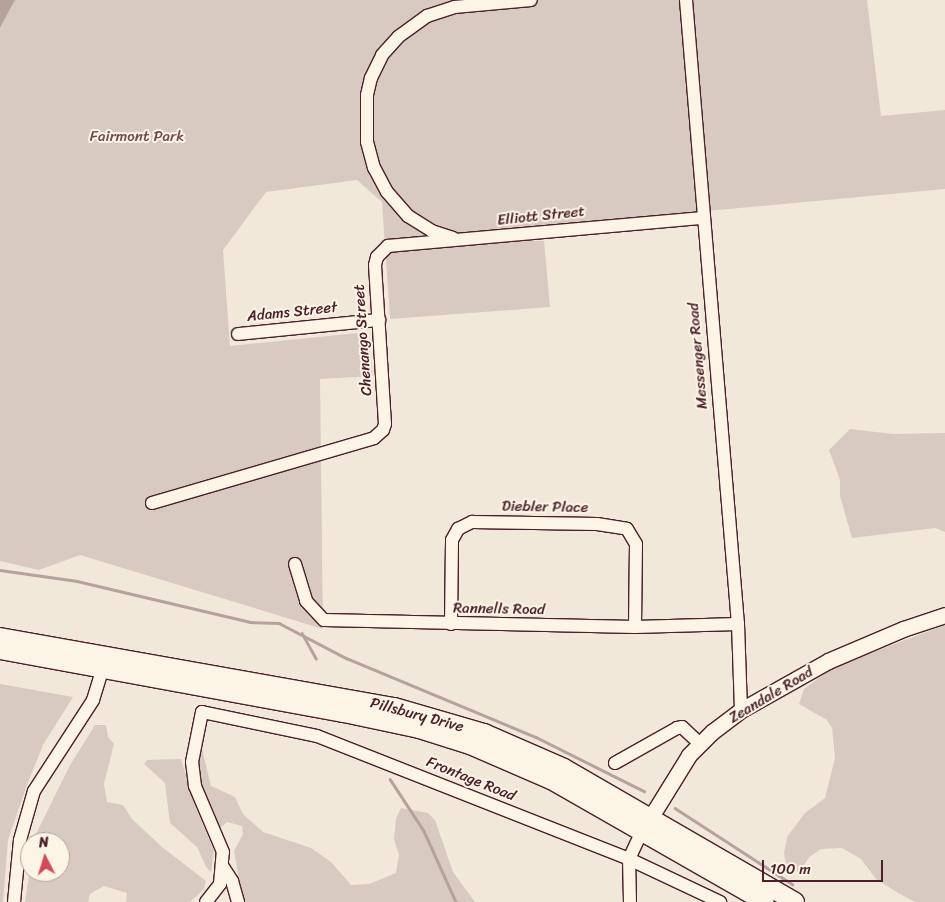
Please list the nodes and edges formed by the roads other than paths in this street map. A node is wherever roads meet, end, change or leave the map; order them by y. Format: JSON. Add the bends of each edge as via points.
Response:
{"nodes":[{"id":1,"x":531,"y":0,"type":"edge"},
{"id":2,"x":686,"y":0,"type":"edge"},
{"id":3,"x":703,"y":218,"type":"junction"},
{"id":4,"x":462,"y":241,"type":"junction"},
{"id":5,"x":383,"y":249,"type":"joint"},
{"id":6,"x":378,"y":320,"type":"junction"},
{"id":7,"x":238,"y":334,"type":"dead end"},
{"id":8,"x":152,"y":502,"type":"dead end"},
{"id":9,"x":294,"y":564,"type":"dead end"},
{"id":10,"x":945,"y":615,"type":"edge"},
{"id":11,"x":451,"y":624,"type":"junction"},
{"id":12,"x":738,"y":624,"type":"junction"},
{"id":13,"x":635,"y":627,"type":"junction"},
{"id":14,"x":0,"y":638,"type":"edge"},
{"id":15,"x":30,"y":649,"type":"junction"},
{"id":16,"x":0,"y":650,"type":"edge"},
{"id":17,"x":105,"y":662,"type":"junction"},
{"id":18,"x":741,"y":710,"type":"junction"},
{"id":19,"x":700,"y":744,"type":"junction"},
{"id":20,"x":615,"y":763,"type":"dead end"},
{"id":21,"x":646,"y":824,"type":"junction"},
{"id":22,"x":629,"y":859,"type":"junction"},
{"id":23,"x":223,"y":867,"type":"junction"},
{"id":24,"x":14,"y":902,"type":"edge"},
{"id":25,"x":206,"y":902,"type":"edge"},
{"id":26,"x":238,"y":902,"type":"edge"},
{"id":27,"x":630,"y":902,"type":"edge"},
{"id":28,"x":720,"y":902,"type":"edge"},
{"id":29,"x":765,"y":902,"type":"edge"},
{"id":30,"x":795,"y":902,"type":"edge"}],
"edges":[{"from":1,"to":4,"type":"street","via":[[455,7],[427,16],[398,37],[376,66],[367,95],[367,142],[374,168],[387,192],[408,216],[432,231]]},
{"from":2,"to":3,"type":"street","name":"Messenger Road"},
{"from":3,"to":4,"type":"street","name":"Elliott Street"},
{"from":3,"to":12,"type":"street","name":"Messenger Road"},
{"from":4,"to":5,"type":"street","name":"Elliott Street","via":[[398,244]]},
{"from":5,"to":6,"type":"street","name":"Chenango Street","via":[[375,265]]},
{"from":6,"to":7,"type":"street","name":"Adams Street"},
{"from":6,"to":8,"type":"street","name":"Chenango Street","via":[[385,424],[374,438]]},
{"from":9,"to":11,"type":"street","name":"Rannells Road","via":[[306,601],[324,620]]},
{"from":10,"to":18,"type":"main road","name":"Zeandale Road","via":[[828,661]]},
{"from":11,"to":13,"type":"street","name":"Rannells Road"},
{"from":11,"to":13,"type":"street","name":"Diebler Place","via":[[452,540],[458,529],[472,522],[597,524],[628,529],[636,544]]},
{"from":12,"to":13,"type":"street","name":"Rannells Road"},
{"from":12,"to":18,"type":"street","name":"Messenger Road"},
{"from":14,"to":15,"type":"highway","name":"Pillsbury Drive"},
{"from":15,"to":16,"type":"highway","name":"Pillsbury Drive"},
{"from":15,"to":17,"type":"highway","name":"Pillsbury Drive"},
{"from":17,"to":21,"type":"highway","name":"Pillsbury Drive","via":[[394,706],[441,719],[484,733],[564,768]]},
{"from":17,"to":24,"type":"street","via":[[93,700],[34,791],[20,840]]},
{"from":18,"to":19,"type":"main road","name":"Zeandale Road"},
{"from":19,"to":20,"type":"street","via":[[682,727],[677,728]]},
{"from":19,"to":21,"type":"main road","name":"Zeandale Road","via":[[677,772]]},
{"from":21,"to":22,"type":"street"},
{"from":21,"to":29,"type":"highway","name":"Pillsbury Drive"},
{"from":21,"to":30,"type":"highway","name":"Pillsbury Drive"},
{"from":22,"to":23,"type":"street","name":"Frontage Road","via":[[317,736],[202,712],[192,762],[195,786],[223,852]]},
{"from":22,"to":27,"type":"street"},
{"from":22,"to":28,"type":"street","name":"Frontage Road"},
{"from":23,"to":25,"type":"street","via":[[220,884]]},
{"from":23,"to":26,"type":"street","via":[[232,881]]}]}
